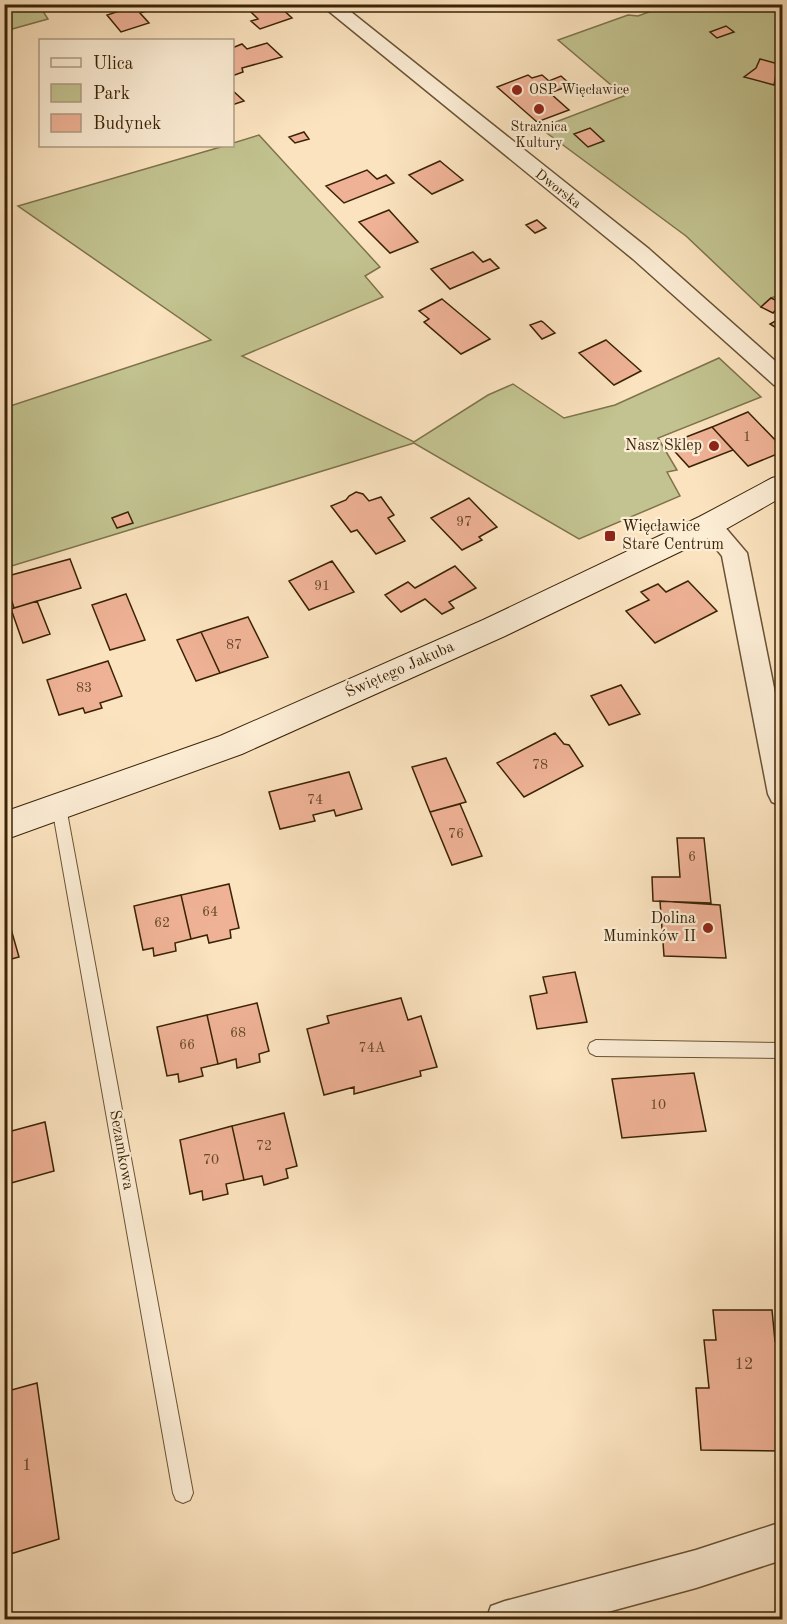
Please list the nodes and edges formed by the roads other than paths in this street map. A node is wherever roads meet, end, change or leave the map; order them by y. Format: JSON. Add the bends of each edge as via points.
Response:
{"nodes":[{"id":1,"x":329,"y":4,"type":"edge"},
{"id":2,"x":783,"y":379,"type":"edge"},
{"id":3,"x":783,"y":485,"type":"edge"},
{"id":4,"x":709,"y":525,"type":"junction"},
{"id":5,"x":783,"y":795,"type":"edge"},
{"id":6,"x":59,"y":807,"type":"junction"},
{"id":7,"x":4,"y":826,"type":"edge"},
{"id":8,"x":596,"y":1048,"type":"dead end"},
{"id":9,"x":783,"y":1051,"type":"edge"},
{"id":10,"x":183,"y":1493,"type":"dead end"},
{"id":11,"x":783,"y":1541,"type":"edge"},
{"id":12,"x":505,"y":1620,"type":"edge"}],
"edges":[{"from":1,"to":2,"type":"street","name":"Dworska","via":[[641,254]]},
{"from":3,"to":4,"type":"street","name":"Świętego Jakuba"},
{"from":4,"to":5,"type":"street","via":[[734,553]]},
{"from":4,"to":6,"type":"street","name":"Świętego Jakuba","via":[[494,628],[231,745]]},
{"from":6,"to":7,"type":"street","name":"Świętego Jakuba"},
{"from":6,"to":10,"type":"lane","name":"Sezamkowa"},
{"from":8,"to":9,"type":"lane"},
{"from":11,"to":12,"type":"street","via":[[696,1569]]}]}
